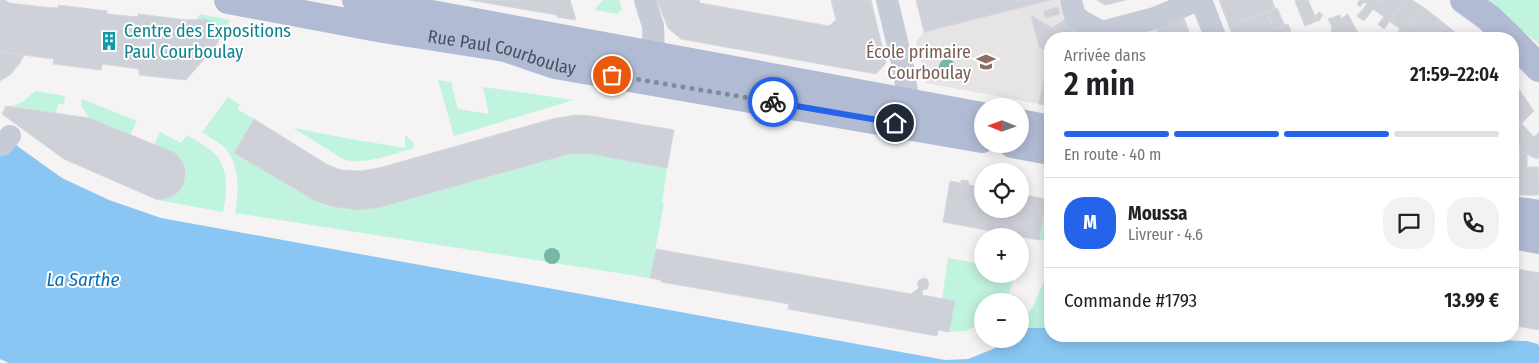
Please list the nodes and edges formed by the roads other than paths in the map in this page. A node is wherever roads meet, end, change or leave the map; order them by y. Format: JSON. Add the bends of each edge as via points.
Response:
{"nodes":[{"id":1,"x":228,"y":0,"type":"edge"},
{"id":2,"x":356,"y":0,"type":"edge"},
{"id":3,"x":645,"y":0,"type":"edge"},
{"id":4,"x":887,"y":0,"type":"edge"},
{"id":5,"x":1071,"y":0,"type":"edge"},
{"id":6,"x":1200,"y":0,"type":"edge"},
{"id":7,"x":1464,"y":0,"type":"edge"},
{"id":8,"x":1213,"y":32,"type":"edge"},
{"id":9,"x":1504,"y":32,"type":"edge"},
{"id":10,"x":1519,"y":47,"type":"edge"},
{"id":11,"x":1539,"y":68,"type":"edge"},
{"id":12,"x":652,"y":69,"type":"junction"},
{"id":13,"x":902,"y":113,"type":"junction"},
{"id":14,"x":974,"y":116,"type":"edge"},
{"id":15,"x":1029,"y":124,"type":"edge"},
{"id":16,"x":1044,"y":127,"type":"edge"},
{"id":17,"x":974,"y":136,"type":"edge"},
{"id":18,"x":1029,"y":147,"type":"edge"},
{"id":19,"x":1044,"y":150,"type":"edge"},
{"id":20,"x":1519,"y":211,"type":"edge"},
{"id":21,"x":1539,"y":214,"type":"edge"},
{"id":22,"x":1519,"y":236,"type":"edge"},
{"id":23,"x":1539,"y":240,"type":"edge"}],
"edges":[{"from":1,"to":12,"type":"main road","name":"Rue Paul Courboulay","via":[[505,48],[555,65]]},
{"from":2,"to":12,"type":"main road","name":"Rue Paul Courboulay"},
{"from":3,"to":12,"type":"street","via":[[653,26]]},
{"from":4,"to":13,"type":"street","via":[[902,62]]},
{"from":5,"to":6,"type":"street","via":[[1075,17],[1102,32],[1155,18]]},
{"from":6,"to":8,"type":"street"},
{"from":7,"to":9,"type":"main road"},
{"from":10,"to":11,"type":"main road"},
{"from":12,"to":13,"type":"main road","name":"Rue Paul Courboulay","via":[[671,84]]},
{"from":13,"to":14,"type":"main road","name":"Rue Paul Courboulay"},
{"from":13,"to":17,"type":"main road"},
{"from":15,"to":16,"type":"main road"},
{"from":18,"to":19,"type":"main road"},
{"from":20,"to":21,"type":"main road"},
{"from":22,"to":23,"type":"main road"}]}
